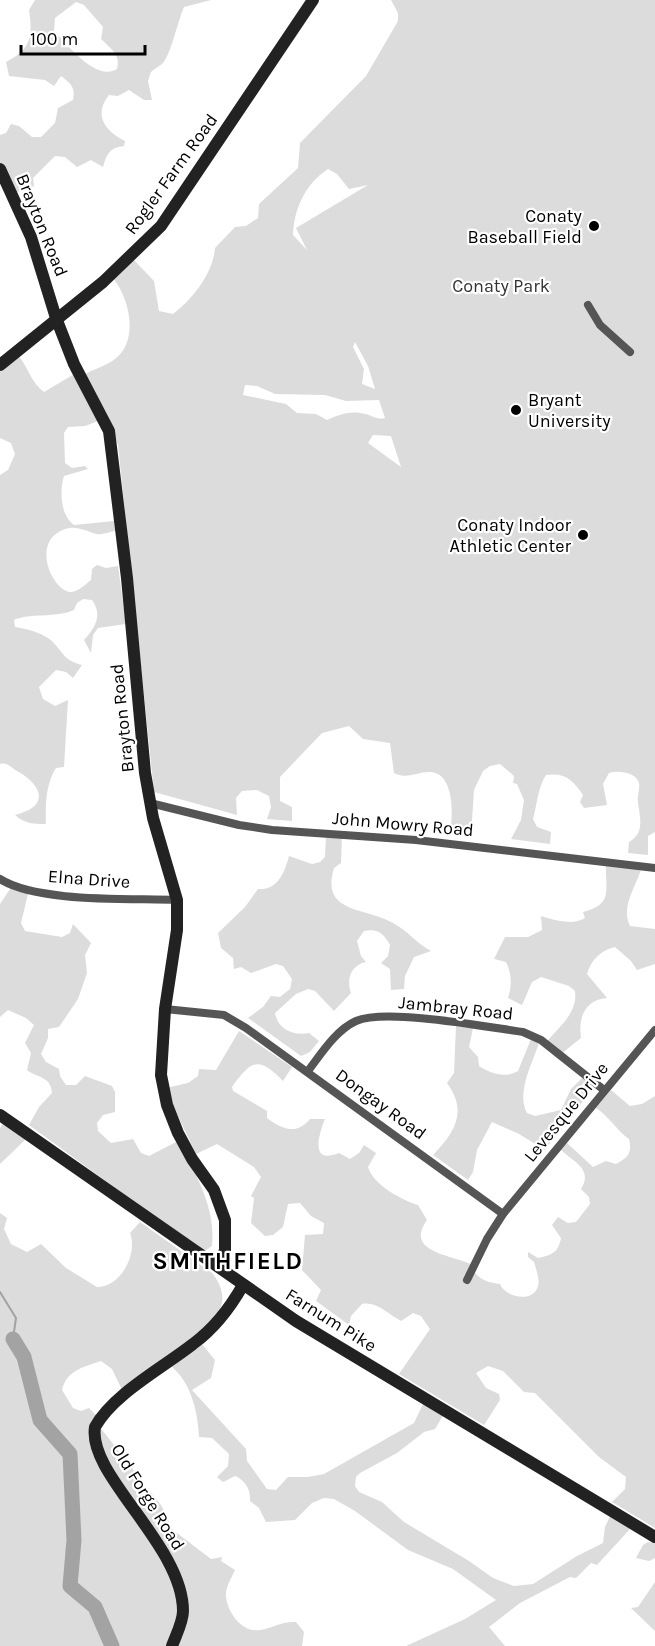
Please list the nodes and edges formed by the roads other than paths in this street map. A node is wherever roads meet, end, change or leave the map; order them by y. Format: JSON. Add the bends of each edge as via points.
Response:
{"nodes":[{"id":1,"x":313,"y":0,"type":"edge"},
{"id":2,"x":0,"y":169,"type":"edge"},
{"id":3,"x":588,"y":305,"type":"dead end"},
{"id":4,"x":56,"y":318,"type":"junction"},
{"id":5,"x":630,"y":352,"type":"dead end"},
{"id":6,"x":0,"y":365,"type":"edge"},
{"id":7,"x":150,"y":803,"type":"junction"},
{"id":8,"x":655,"y":868,"type":"edge"},
{"id":9,"x":0,"y":879,"type":"edge"},
{"id":10,"x":177,"y":900,"type":"junction"},
{"id":11,"x":165,"y":1009,"type":"junction"},
{"id":12,"x":655,"y":1030,"type":"edge"},
{"id":13,"x":308,"y":1071,"type":"junction"},
{"id":14,"x":604,"y":1090,"type":"junction"},
{"id":15,"x":0,"y":1115,"type":"edge"},
{"id":16,"x":503,"y":1214,"type":"junction"},
{"id":17,"x":219,"y":1267,"type":"junction"},
{"id":18,"x":467,"y":1280,"type":"dead end"},
{"id":19,"x":243,"y":1285,"type":"junction"},
{"id":20,"x":655,"y":1537,"type":"edge"},
{"id":21,"x":172,"y":1646,"type":"edge"}],
"edges":[{"from":1,"to":4,"type":"street","name":"Rogler Farm Road","via":[[161,226],[103,282]]},
{"from":2,"to":4,"type":"street","name":"Brayton Road","via":[[32,237]]},
{"from":3,"to":5,"type":"street","via":[[600,325]]},
{"from":4,"to":6,"type":"street","name":"Rogler Farm Road"},
{"from":4,"to":7,"type":"street","name":"Brayton Road","via":[[74,364],[109,431]]},
{"from":7,"to":8,"type":"street","name":"John Mowry Road","via":[[272,830],[416,840]]},
{"from":7,"to":10,"type":"street","name":"Brayton Road"},
{"from":9,"to":10,"type":"street","name":"Elna Drive","via":[[39,892]]},
{"from":10,"to":11,"type":"street","name":"Brayton Road","via":[[177,930]]},
{"from":11,"to":13,"type":"street","name":"Dongay Road","via":[[224,1016]]},
{"from":11,"to":17,"type":"street","name":"Brayton Road","via":[[161,1075],[167,1105],[192,1159],[214,1190],[225,1220],[225,1250]]},
{"from":12,"to":14,"type":"street","name":"Levesque Drive"},
{"from":13,"to":14,"type":"street","name":"Jambray Road","via":[[340,1032],[356,1021],[405,1018],[523,1032],[541,1040]]},
{"from":13,"to":16,"type":"street","name":"Dongay Road"},
{"from":14,"to":16,"type":"street","name":"Levesque Drive"},
{"from":15,"to":17,"type":"street","name":"Farnum Pike"},
{"from":16,"to":18,"type":"street"},
{"from":17,"to":19,"type":"street","name":"Farnum Pike"},
{"from":19,"to":20,"type":"street","name":"Farnum Pike"},
{"from":19,"to":21,"type":"street","name":"Old Forge Road","via":[[212,1328],[129,1391],[95,1427],[97,1451],[169,1562],[183,1613]]}]}
